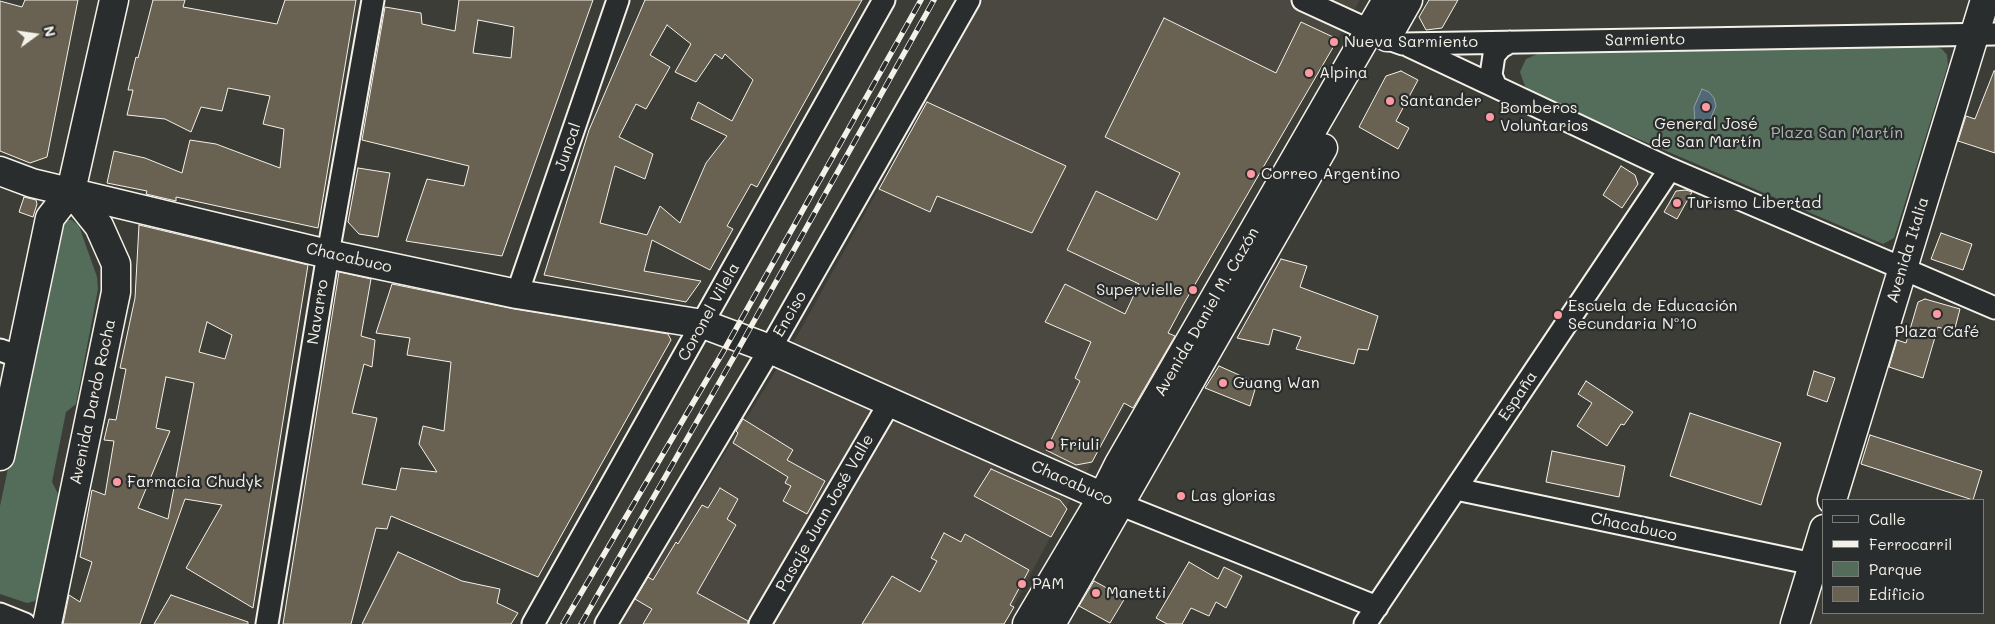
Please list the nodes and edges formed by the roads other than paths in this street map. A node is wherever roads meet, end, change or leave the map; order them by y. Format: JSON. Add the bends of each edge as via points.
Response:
{"nodes":[{"id":1,"x":114,"y":0,"type":"edge"},
{"id":2,"x":373,"y":0,"type":"edge"},
{"id":3,"x":618,"y":0,"type":"edge"},
{"id":4,"x":884,"y":0,"type":"edge"},
{"id":5,"x":969,"y":0,"type":"edge"},
{"id":6,"x":1303,"y":0,"type":"edge"},
{"id":7,"x":1387,"y":0,"type":"edge"},
{"id":8,"x":1408,"y":0,"type":"edge"},
{"id":9,"x":1985,"y":0,"type":"edge"},
{"id":10,"x":1985,"y":34,"type":"edge"},
{"id":11,"x":1386,"y":37,"type":"junction"},
{"id":12,"x":1510,"y":42,"type":"junction"},
{"id":13,"x":1496,"y":87,"type":"junction"},
{"id":14,"x":1670,"y":169,"type":"junction"},
{"id":15,"x":0,"y":171,"type":"edge"},
{"id":16,"x":71,"y":191,"type":"junction"},
{"id":17,"x":328,"y":254,"type":"junction"},
{"id":18,"x":1903,"y":268,"type":"junction"},
{"id":19,"x":517,"y":294,"type":"junction"},
{"id":20,"x":1995,"y":308,"type":"edge"},
{"id":21,"x":703,"y":324,"type":"junction"},
{"id":22,"x":770,"y":349,"type":"junction"},
{"id":23,"x":10,"y":354,"type":"edge"},
{"id":24,"x":890,"y":402,"type":"junction"},
{"id":25,"x":0,"y":456,"type":"edge"},
{"id":26,"x":1456,"y":489,"type":"junction"},
{"id":27,"x":1832,"y":499,"type":"edge"},
{"id":28,"x":1111,"y":500,"type":"junction"},
{"id":29,"x":1822,"y":535,"type":"edge"},
{"id":30,"x":1813,"y":564,"type":"junction"},
{"id":31,"x":0,"y":614,"type":"edge"},
{"id":32,"x":1371,"y":615,"type":"edge"},
{"id":33,"x":25,"y":624,"type":"edge"},
{"id":34,"x":47,"y":624,"type":"edge"},
{"id":35,"x":267,"y":624,"type":"edge"},
{"id":36,"x":533,"y":624,"type":"edge"},
{"id":37,"x":606,"y":624,"type":"edge"},
{"id":38,"x":760,"y":624,"type":"edge"},
{"id":39,"x":1027,"y":624,"type":"edge"},
{"id":40,"x":1050,"y":624,"type":"edge"},
{"id":41,"x":1795,"y":624,"type":"edge"}],
"edges":[{"from":1,"to":16,"type":"main road"},
{"from":2,"to":17,"type":"street","name":"Navarro"},
{"from":3,"to":19,"type":"street","name":"Juncal"},
{"from":4,"to":21,"type":"street","name":"Coronel Vilela"},
{"from":5,"to":22,"type":"street","name":"Enciso"},
{"from":6,"to":11,"type":"street","name":"Sarmiento"},
{"from":7,"to":11,"type":"main road","name":"Avenida Daniel M. Cazón"},
{"from":8,"to":11,"type":"main road","name":"Avenida Daniel M. Cazón"},
{"from":9,"to":10,"type":"main road","name":"Avenida Italia"},
{"from":10,"to":12,"type":"street","name":"Sarmiento"},
{"from":10,"to":18,"type":"main road","name":"Avenida Italia"},
{"from":11,"to":12,"type":"street","name":"Sarmiento"},
{"from":11,"to":13,"type":"street"},
{"from":11,"to":28,"type":"main road","name":"Avenida Daniel M. Cazón","via":[[1119,464]]},
{"from":12,"to":13,"type":"street","via":[[1494,55],[1491,75]]},
{"from":13,"to":14,"type":"street"},
{"from":14,"to":18,"type":"street"},
{"from":14,"to":26,"type":"street","name":"España"},
{"from":15,"to":16,"type":"main road","name":"Chacabuco","via":[[32,183]]},
{"from":16,"to":17,"type":"main road","name":"Chacabuco"},
{"from":16,"to":23,"type":"main road","via":[[50,218]]},
{"from":16,"to":34,"type":"main road","name":"Avenida Dardo Rocha","via":[[98,226],[116,264],[116,292]]},
{"from":17,"to":19,"type":"main road","name":"Chacabuco"},
{"from":17,"to":35,"type":"street","name":"Navarro"},
{"from":18,"to":20,"type":"street"},
{"from":18,"to":27,"type":"main road","name":"Avenida Italia"},
{"from":19,"to":21,"type":"main road","name":"Chacabuco"},
{"from":21,"to":22,"type":"main road","name":"Chacabuco"},
{"from":21,"to":36,"type":"street","name":"Coronel Vilela"},
{"from":22,"to":24,"type":"main road","name":"Chacabuco"},
{"from":22,"to":37,"type":"street","name":"Enciso"},
{"from":23,"to":25,"type":"main road"},
{"from":24,"to":28,"type":"main road","name":"Chacabuco"},
{"from":24,"to":38,"type":"street","name":"Pasaje Juan José Valle"},
{"from":26,"to":30,"type":"street","name":"Chacabuco"},
{"from":26,"to":32,"type":"street","name":"España"},
{"from":28,"to":32,"type":"street","name":"Chacabuco"},
{"from":28,"to":39,"type":"main road","name":"Avenida Daniel M. Cazón"},
{"from":28,"to":40,"type":"main road","name":"Avenida Daniel M. Cazón"},
{"from":29,"to":30,"type":"main road"},
{"from":30,"to":41,"type":"main road"},
{"from":31,"to":33,"type":"street"}]}
